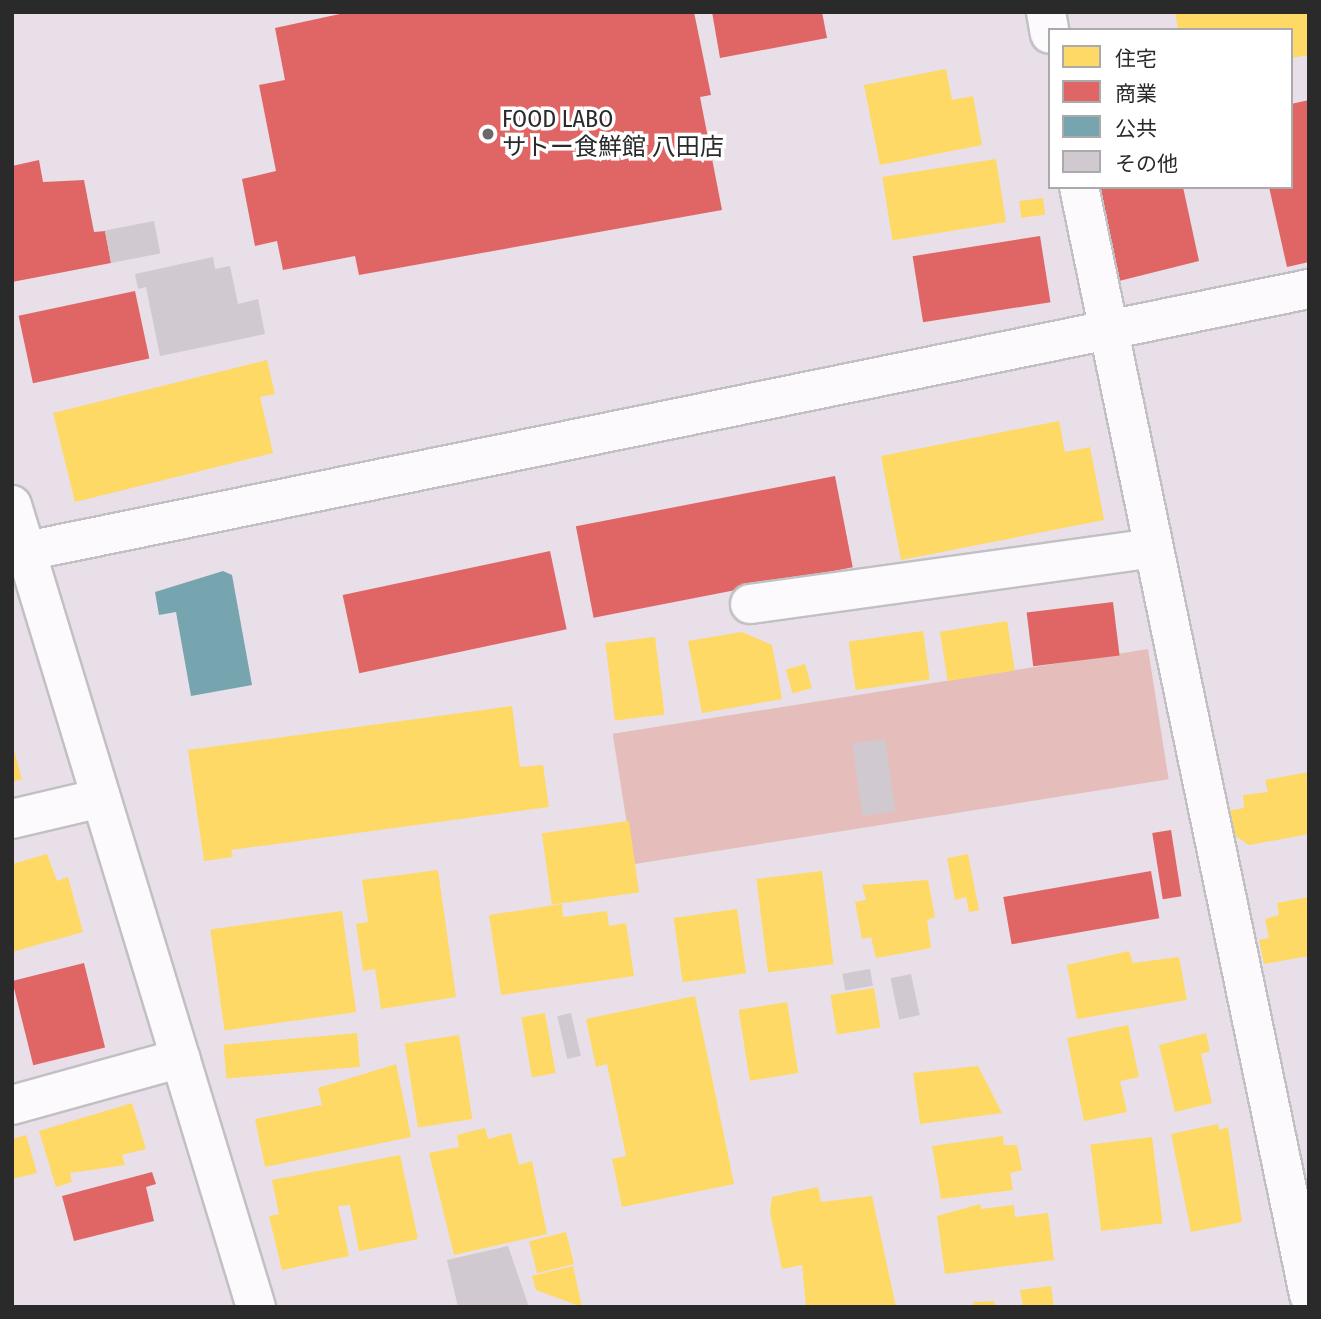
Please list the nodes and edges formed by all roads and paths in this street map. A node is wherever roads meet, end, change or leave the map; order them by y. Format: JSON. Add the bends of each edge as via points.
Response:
{"nodes":[{"id":1,"x":1079,"y":189,"type":"edge"},
{"id":2,"x":1309,"y":289,"type":"edge"},
{"id":3,"x":1106,"y":333,"type":"junction"},
{"id":4,"x":12,"y":505,"type":"edge"},
{"id":5,"x":1152,"y":548,"type":"junction"},
{"id":6,"x":19,"y":552,"type":"edge"},
{"id":7,"x":750,"y":604,"type":"dead end"},
{"id":8,"x":101,"y":798,"type":"junction"},
{"id":9,"x":12,"y":819,"type":"edge"},
{"id":10,"x":181,"y":1058,"type":"junction"},
{"id":11,"x":12,"y":1105,"type":"edge"},
{"id":12,"x":1309,"y":1294,"type":"edge"},
{"id":13,"x":257,"y":1307,"type":"edge"}],
"edges":[{"from":1,"to":3,"type":"street"},
{"from":2,"to":3,"type":"street"},
{"from":3,"to":5,"type":"street"},
{"from":3,"to":6,"type":"street"},
{"from":4,"to":6,"type":"street"},
{"from":5,"to":7,"type":"street"},
{"from":5,"to":12,"type":"street"},
{"from":6,"to":8,"type":"street"},
{"from":8,"to":9,"type":"street"},
{"from":8,"to":10,"type":"street"},
{"from":10,"to":11,"type":"street"},
{"from":10,"to":13,"type":"street"}]}
